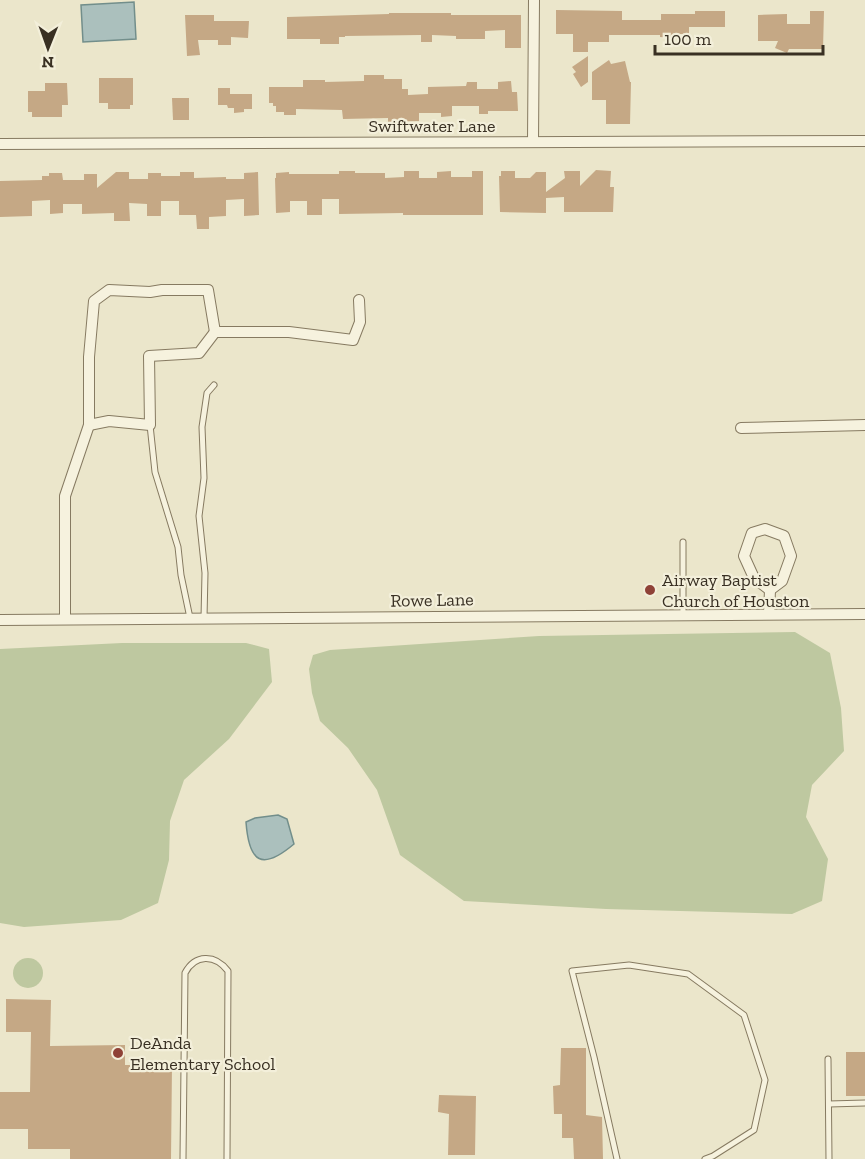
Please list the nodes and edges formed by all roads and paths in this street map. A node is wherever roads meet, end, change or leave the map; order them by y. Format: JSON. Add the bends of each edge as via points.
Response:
{"nodes":[{"id":1,"x":534,"y":0,"type":"edge"},
{"id":2,"x":865,"y":141,"type":"edge"},
{"id":3,"x":533,"y":142,"type":"junction"},
{"id":4,"x":0,"y":144,"type":"edge"},
{"id":5,"x":359,"y":300,"type":"dead end"},
{"id":6,"x":215,"y":332,"type":"junction"},
{"id":7,"x":214,"y":385,"type":"dead end"},
{"id":8,"x":865,"y":424,"type":"edge"},
{"id":9,"x":89,"y":425,"type":"junction"},
{"id":10,"x":150,"y":425,"type":"junction"},
{"id":11,"x":741,"y":428,"type":"dead end"},
{"id":12,"x":683,"y":542,"type":"dead end"},
{"id":13,"x":770,"y":590,"type":"junction"},
{"id":14,"x":770,"y":614,"type":"junction"},
{"id":15,"x":865,"y":614,"type":"edge"},
{"id":16,"x":684,"y":615,"type":"junction"},
{"id":17,"x":190,"y":618,"type":"junction"},
{"id":18,"x":204,"y":618,"type":"junction"},
{"id":19,"x":65,"y":619,"type":"junction"},
{"id":20,"x":0,"y":620,"type":"edge"},
{"id":21,"x":828,"y":1059,"type":"dead end"},
{"id":22,"x":865,"y":1103,"type":"edge"},
{"id":23,"x":829,"y":1104,"type":"junction"},
{"id":24,"x":183,"y":1159,"type":"edge"},
{"id":25,"x":227,"y":1159,"type":"edge"},
{"id":26,"x":617,"y":1159,"type":"edge"},
{"id":27,"x":705,"y":1159,"type":"edge"},
{"id":28,"x":829,"y":1159,"type":"edge"}],
"edges":[{"from":1,"to":3,"type":"street"},
{"from":2,"to":3,"type":"street","name":"Swiftwater Lane"},
{"from":3,"to":4,"type":"street","name":"Swiftwater Lane"},
{"from":5,"to":6,"type":"street","via":[[360,322],[353,340],[289,332]]},
{"from":6,"to":9,"type":"street","via":[[208,290],[109,290],[94,301]]},
{"from":6,"to":10,"type":"street","via":[[199,353],[149,356]]},
{"from":7,"to":18,"type":"lane","via":[[207,393],[202,427],[204,478],[199,516],[205,573]]},
{"from":8,"to":11,"type":"street"},
{"from":9,"to":10,"type":"street"},
{"from":9,"to":19,"type":"street","via":[[65,496]]},
{"from":10,"to":17,"type":"lane","via":[[155,472],[178,547]]},
{"from":12,"to":16,"type":"lane"},
{"from":13,"to":13,"type":"street","via":[[782,581],[791,556],[784,536],[765,529],[752,533],[744,556],[754,578]]},
{"from":13,"to":14,"type":"street"},
{"from":14,"to":15,"type":"street","name":"Rowe Lane"},
{"from":14,"to":16,"type":"street","name":"Rowe Lane"},
{"from":16,"to":18,"type":"street","name":"Rowe Lane"},
{"from":17,"to":18,"type":"street","name":"Rowe Lane"},
{"from":17,"to":19,"type":"street","name":"Rowe Lane"},
{"from":19,"to":20,"type":"street","name":"Rowe Lane"},
{"from":21,"to":23,"type":"lane"},
{"from":22,"to":23,"type":"lane"},
{"from":23,"to":28,"type":"lane"},
{"from":24,"to":25,"type":"lane","via":[[185,974],[198,959],[211,958],[228,971]]},
{"from":26,"to":27,"type":"lane","via":[[572,971],[629,964],[688,974],[744,1015],[765,1080],[754,1130]]}]}
